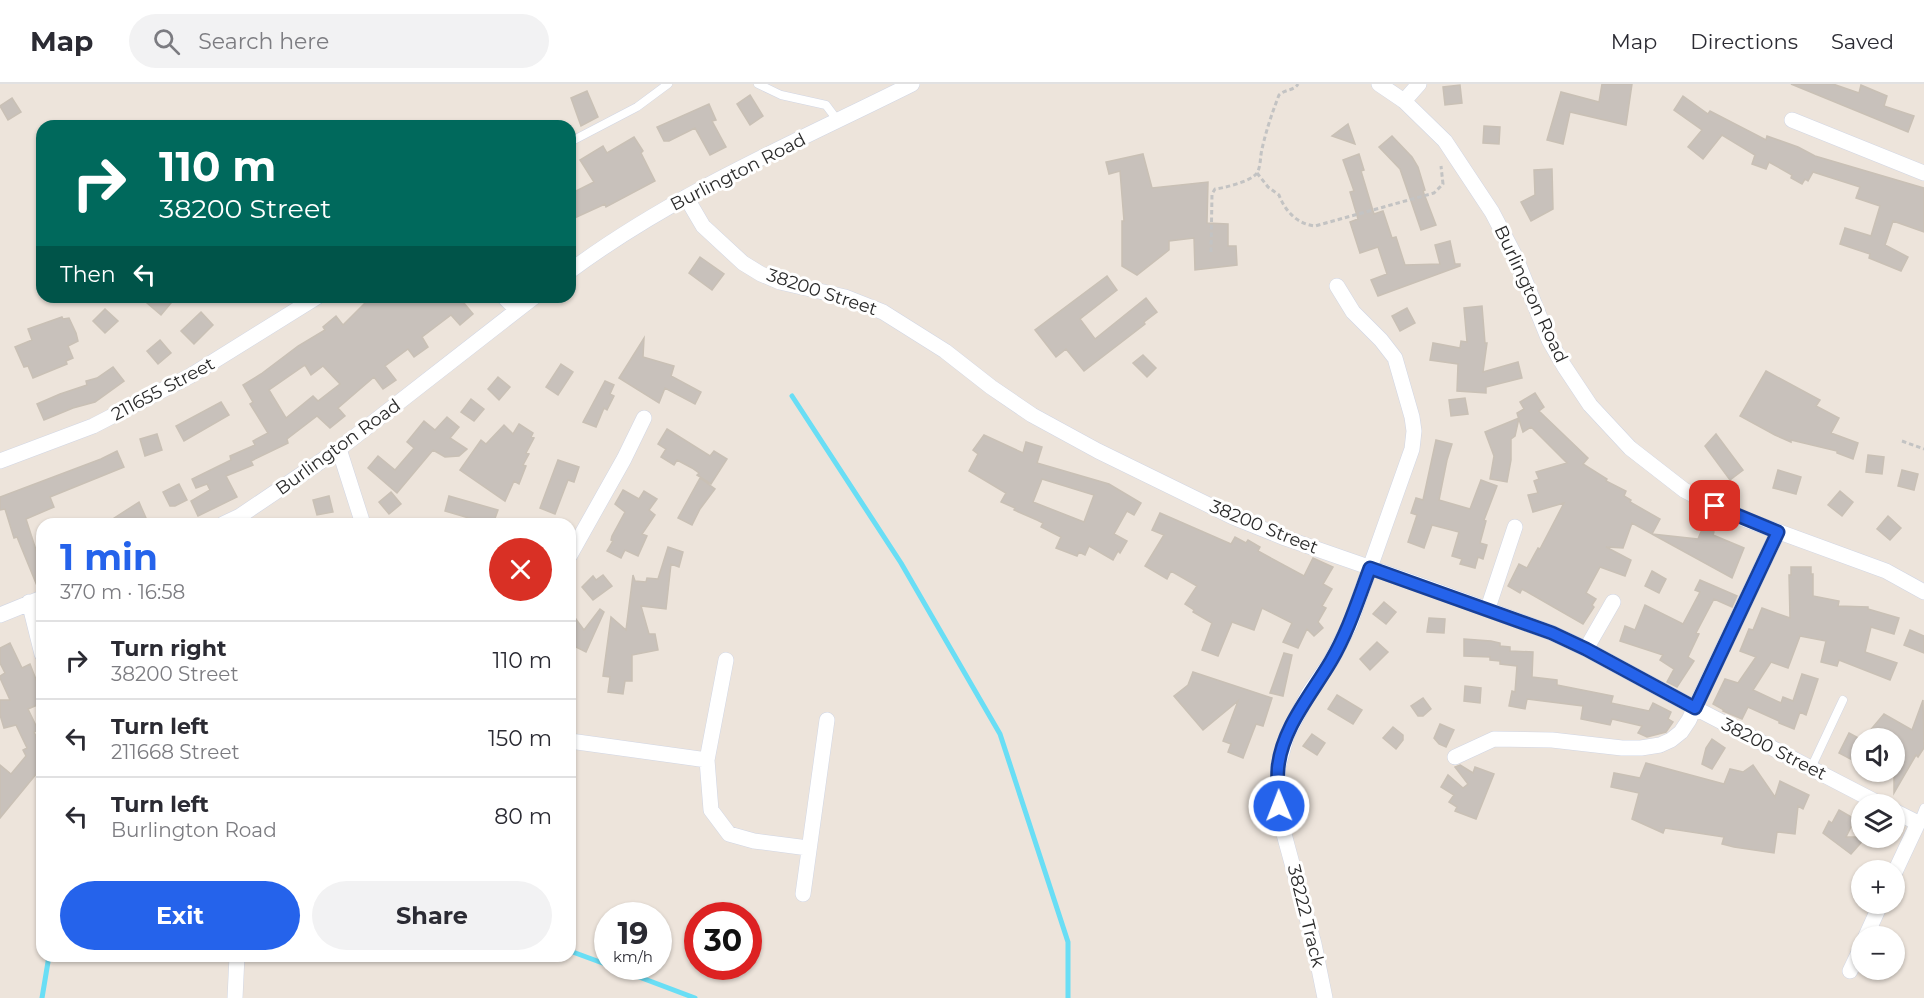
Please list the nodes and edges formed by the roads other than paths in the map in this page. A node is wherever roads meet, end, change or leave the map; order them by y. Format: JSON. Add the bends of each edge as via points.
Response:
{"nodes":[{"id":1,"x":668,"y":84,"type":"edge"},
{"id":2,"x":758,"y":84,"type":"edge"},
{"id":3,"x":912,"y":84,"type":"edge"},
{"id":4,"x":1379,"y":84,"type":"edge"},
{"id":5,"x":1419,"y":84,"type":"edge"},
{"id":6,"x":1404,"y":101,"type":"junction"},
{"id":7,"x":1792,"y":120,"type":"dead end"},
{"id":8,"x":838,"y":121,"type":"junction"},
{"id":9,"x":576,"y":139,"type":"edge"},
{"id":10,"x":1924,"y":173,"type":"edge"},
{"id":11,"x":686,"y":196,"type":"junction"},
{"id":12,"x":576,"y":267,"type":"edge"},
{"id":13,"x":1337,"y":286,"type":"dead end"},
{"id":14,"x":308,"y":303,"type":"edge"},
{"id":15,"x":510,"y":303,"type":"edge"},
{"id":16,"x":526,"y":303,"type":"edge"},
{"id":17,"x":517,"y":310,"type":"junction"},
{"id":18,"x":644,"y":418,"type":"dead end"},
{"id":19,"x":339,"y":449,"type":"junction"},
{"id":20,"x":0,"y":461,"type":"edge"},
{"id":21,"x":244,"y":518,"type":"edge"},
{"id":22,"x":361,"y":518,"type":"edge"},
{"id":23,"x":1515,"y":527,"type":"dead end"},
{"id":24,"x":1778,"y":532,"type":"junction"},
{"id":25,"x":576,"y":544,"type":"edge"},
{"id":26,"x":1370,"y":568,"type":"junction"},
{"id":27,"x":1924,"y":592,"type":"edge"},
{"id":28,"x":36,"y":600,"type":"edge"},
{"id":29,"x":1613,"y":602,"type":"dead end"},
{"id":30,"x":1488,"y":608,"type":"junction"},
{"id":31,"x":0,"y":615,"type":"edge"},
{"id":32,"x":1586,"y":649,"type":"junction"},
{"id":33,"x":726,"y":660,"type":"dead end"},
{"id":34,"x":1844,"y":700,"type":"dead end"},
{"id":35,"x":1695,"y":708,"type":"junction"},
{"id":36,"x":827,"y":720,"type":"dead end"},
{"id":37,"x":576,"y":742,"type":"edge"},
{"id":38,"x":1455,"y":757,"type":"dead end"},
{"id":39,"x":707,"y":760,"type":"junction"},
{"id":40,"x":1811,"y":768,"type":"junction"},
{"id":41,"x":1861,"y":794,"type":"edge"},
{"id":42,"x":1924,"y":808,"type":"edge"},
{"id":43,"x":1905,"y":817,"type":"edge"},
{"id":44,"x":1917,"y":823,"type":"junction"},
{"id":45,"x":808,"y":848,"type":"junction"},
{"id":46,"x":1900,"y":860,"type":"edge"},
{"id":47,"x":803,"y":894,"type":"dead end"},
{"id":48,"x":237,"y":962,"type":"edge"},
{"id":49,"x":236,"y":998,"type":"edge"},
{"id":50,"x":1325,"y":998,"type":"edge"}],
"edges":[{"from":1,"to":9,"type":"lane","via":[[637,107]]},
{"from":2,"to":8,"type":"lane","via":[[826,105]]},
{"from":3,"to":8,"type":"street","name":"Burlington Road"},
{"from":4,"to":6,"type":"street","name":"Burlington Road"},
{"from":5,"to":6,"type":"street"},
{"from":6,"to":24,"type":"street","name":"Burlington Road","via":[[1445,141],[1492,212],[1515,256],[1549,340],[1590,405],[1630,448],[1684,490],[1730,514]]},
{"from":7,"to":10,"type":"street"},
{"from":8,"to":11,"type":"street","name":"Burlington Road"},
{"from":11,"to":12,"type":"street","name":"Burlington Road"},
{"from":11,"to":26,"type":"street","name":"38200 Street","via":[[703,226],[743,263],[761,274],[845,297],[883,312],[945,351],[1032,415],[1098,451],[1233,517]]},
{"from":13,"to":26,"type":"street","name":"38222 Track","via":[[1353,312],[1395,358],[1414,431],[1412,449]]},
{"from":14,"to":20,"type":"street","name":"211655 Street","via":[[190,376],[93,426]]},
{"from":15,"to":17,"type":"street"},
{"from":16,"to":17,"type":"street","name":"Burlington Road"},
{"from":17,"to":19,"type":"street","name":"Burlington Road"},
{"from":18,"to":25,"type":"street"},
{"from":19,"to":21,"type":"street","name":"Burlington Road"},
{"from":19,"to":22,"type":"street"},
{"from":23,"to":30,"type":"street"},
{"from":24,"to":27,"type":"street","name":"Burlington Road","via":[[1886,571]]},
{"from":24,"to":35,"type":"street"},
{"from":26,"to":30,"type":"street","name":"38200 Street"},
{"from":26,"to":50,"type":"street","name":"38222 Track","via":[[1350,624],[1287,735],[1278,767],[1284,834]]},
{"from":28,"to":31,"type":"street"},
{"from":29,"to":32,"type":"street"},
{"from":30,"to":32,"type":"street","name":"38200 Street"},
{"from":32,"to":35,"type":"street","name":"38200 Street"},
{"from":33,"to":39,"type":"street"},
{"from":34,"to":40,"type":"lane"},
{"from":35,"to":38,"type":"street","via":[[1681,732],[1651,747],[1494,739]]},
{"from":35,"to":40,"type":"street","name":"38200 Street"},
{"from":36,"to":45,"type":"street"},
{"from":37,"to":39,"type":"street"},
{"from":39,"to":45,"type":"street","via":[[711,810],[729,834]]},
{"from":40,"to":41,"type":"street","name":"38200 Street"},
{"from":42,"to":44,"type":"lane"},
{"from":43,"to":44,"type":"street"},
{"from":44,"to":46,"type":"street"},
{"from":45,"to":47,"type":"street"},
{"from":48,"to":49,"type":"street"}]}
